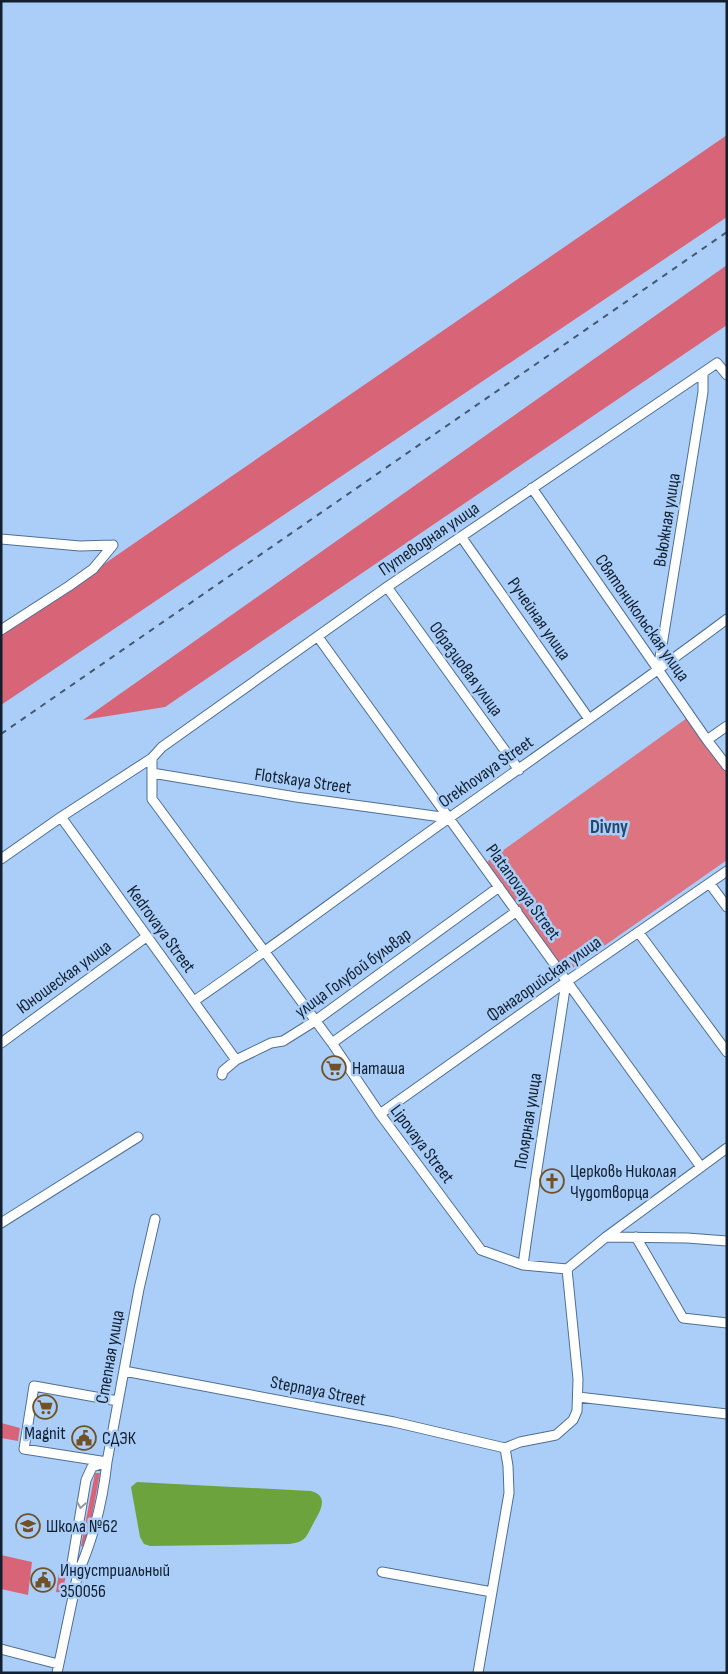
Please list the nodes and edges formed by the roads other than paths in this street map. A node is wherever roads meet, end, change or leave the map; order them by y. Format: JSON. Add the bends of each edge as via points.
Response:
{"nodes":[{"id":1,"x":703,"y":374,"type":"junction"},
{"id":2,"x":727,"y":375,"type":"edge"},
{"id":3,"x":532,"y":488,"type":"junction"},
{"id":4,"x":462,"y":538,"type":"junction"},
{"id":5,"x":1,"y":539,"type":"edge"},
{"id":6,"x":387,"y":587,"type":"junction"},
{"id":7,"x":727,"y":619,"type":"edge"},
{"id":8,"x":1,"y":630,"type":"edge"},
{"id":9,"x":318,"y":637,"type":"junction"},
{"id":10,"x":658,"y":670,"type":"junction"},
{"id":11,"x":589,"y":719,"type":"junction"},
{"id":12,"x":727,"y":726,"type":"edge"},
{"id":13,"x":707,"y":740,"type":"junction"},
{"id":14,"x":152,"y":758,"type":"junction"},
{"id":15,"x":726,"y":764,"type":"edge"},
{"id":16,"x":519,"y":770,"type":"junction"},
{"id":17,"x":152,"y":773,"type":"junction"},
{"id":18,"x":61,"y":817,"type":"junction"},
{"id":19,"x":449,"y":818,"type":"junction"},
{"id":20,"x":1,"y":859,"type":"edge"},
{"id":21,"x":727,"y":871,"type":"edge"},
{"id":22,"x":710,"y":884,"type":"junction"},
{"id":23,"x":499,"y":887,"type":"junction"},
{"id":24,"x":727,"y":907,"type":"edge"},
{"id":25,"x":517,"y":911,"type":"junction"},
{"id":26,"x":639,"y":933,"type":"junction"},
{"id":27,"x":146,"y":937,"type":"junction"},
{"id":28,"x":265,"y":952,"type":"junction"},
{"id":29,"x":566,"y":982,"type":"junction"},
{"id":30,"x":194,"y":1002,"type":"junction"},
{"id":31,"x":315,"y":1022,"type":"junction"},
{"id":32,"x":1,"y":1043,"type":"edge"},
{"id":33,"x":332,"y":1043,"type":"junction"},
{"id":34,"x":727,"y":1052,"type":"edge"},
{"id":35,"x":236,"y":1060,"type":"junction"},
{"id":36,"x":222,"y":1075,"type":"dead end"},
{"id":37,"x":380,"y":1114,"type":"junction"},
{"id":38,"x":138,"y":1137,"type":"dead end"},
{"id":39,"x":727,"y":1148,"type":"edge"},
{"id":40,"x":700,"y":1167,"type":"junction"},
{"id":41,"x":155,"y":1219,"type":"dead end"},
{"id":42,"x":1,"y":1223,"type":"edge"},
{"id":43,"x":606,"y":1237,"type":"junction"},
{"id":44,"x":636,"y":1238,"type":"junction"},
{"id":45,"x":727,"y":1242,"type":"edge"},
{"id":46,"x":523,"y":1265,"type":"junction"},
{"id":47,"x":567,"y":1269,"type":"junction"},
{"id":48,"x":727,"y":1323,"type":"edge"},
{"id":49,"x":124,"y":1371,"type":"junction"},
{"id":50,"x":578,"y":1397,"type":"junction"},
{"id":51,"x":118,"y":1400,"type":"junction"},
{"id":52,"x":727,"y":1414,"type":"edge"},
{"id":53,"x":505,"y":1448,"type":"junction"},
{"id":54,"x":107,"y":1462,"type":"junction"},
{"id":55,"x":382,"y":1572,"type":"dead end"},
{"id":56,"x":78,"y":1573,"type":"junction"},
{"id":57,"x":492,"y":1592,"type":"junction"},
{"id":58,"x":1,"y":1649,"type":"edge"},
{"id":59,"x":58,"y":1669,"type":"edge"},
{"id":60,"x":478,"y":1673,"type":"edge"}],
"edges":[{"from":1,"to":2,"type":"street","name":"Путеводная улица","via":[[717,363]]},
{"from":1,"to":3,"type":"street","name":"Путеводная улица"},
{"from":1,"to":10,"type":"street","name":"Вьюжная улица","via":[[703,392]]},
{"from":3,"to":4,"type":"street","name":"Путеводная улица"},
{"from":3,"to":10,"type":"street","name":"Святоникольская улица"},
{"from":4,"to":6,"type":"street","name":"Путеводная улица"},
{"from":4,"to":11,"type":"street","name":"Ручейная улица"},
{"from":5,"to":8,"type":"street","via":[[112,546],[93,569]]},
{"from":6,"to":9,"type":"street","name":"Путеводная улица"},
{"from":6,"to":16,"type":"street","name":"Образцовая улица"},
{"from":7,"to":10,"type":"street","name":"Orekhovaya Street"},
{"from":9,"to":14,"type":"street","name":"Путеводная улица","via":[[162,746]]},
{"from":9,"to":19,"type":"street","name":"Platanovaya Street"},
{"from":10,"to":11,"type":"street","name":"Orekhovaya Street"},
{"from":10,"to":13,"type":"street","name":"Святоникольская улица"},
{"from":11,"to":16,"type":"street","name":"Orekhovaya Street"},
{"from":12,"to":13,"type":"street"},
{"from":13,"to":15,"type":"street","name":"Святоникольская улица"},
{"from":14,"to":17,"type":"street"},
{"from":14,"to":18,"type":"street","name":"Путеводная улица"},
{"from":16,"to":19,"type":"street","name":"Orekhovaya Street"},
{"from":17,"to":19,"type":"street","name":"Flotskaya Street"},
{"from":17,"to":28,"type":"street","name":"Lipovaya Street","via":[[152,799]]},
{"from":18,"to":20,"type":"street","name":"Путеводная улица"},
{"from":18,"to":27,"type":"street","name":"Kedrovaya Street"},
{"from":19,"to":23,"type":"street","name":"Platanovaya Street"},
{"from":19,"to":28,"type":"street","name":"Orekhovaya Street"},
{"from":21,"to":22,"type":"street","name":"Фанагорийская улица"},
{"from":22,"to":24,"type":"street"},
{"from":22,"to":26,"type":"street","name":"Фанагорийская улица"},
{"from":23,"to":25,"type":"street","name":"Platanovaya Street"},
{"from":23,"to":31,"type":"street","name":"улица Голубой бульвар"},
{"from":25,"to":29,"type":"street","name":"Platanovaya Street"},
{"from":25,"to":33,"type":"street"},
{"from":26,"to":29,"type":"street","name":"Фанагорийская улица"},
{"from":26,"to":34,"type":"street"},
{"from":27,"to":30,"type":"street","name":"Kedrovaya Street"},
{"from":27,"to":32,"type":"street","name":"Юношеская улица"},
{"from":28,"to":30,"type":"street","name":"Orekhovaya Street"},
{"from":28,"to":31,"type":"street","name":"Lipovaya Street"},
{"from":29,"to":37,"type":"street","name":"Фанагорийская улица"},
{"from":29,"to":40,"type":"street","name":"Platanovaya Street"},
{"from":29,"to":46,"type":"street","name":"Полярная улица"},
{"from":30,"to":35,"type":"street","name":"Kedrovaya Street"},
{"from":31,"to":33,"type":"street","name":"Lipovaya Street"},
{"from":31,"to":35,"type":"street","name":"улица Голубой бульвар","via":[[283,1041],[271,1043]]},
{"from":33,"to":37,"type":"street","name":"Lipovaya Street"},
{"from":35,"to":36,"type":"street","name":"улица Голубой бульвар"},
{"from":37,"to":46,"type":"street","name":"Lipovaya Street","via":[[481,1250]]},
{"from":38,"to":42,"type":"street"},
{"from":39,"to":40,"type":"street"},
{"from":40,"to":43,"type":"street"},
{"from":41,"to":49,"type":"street","name":"Степная улица"},
{"from":43,"to":44,"type":"street"},
{"from":43,"to":47,"type":"street"},
{"from":44,"to":45,"type":"street"},
{"from":44,"to":48,"type":"street","via":[[683,1318]]},
{"from":46,"to":47,"type":"street","name":"Lipovaya Street"},
{"from":47,"to":50,"type":"street"},
{"from":49,"to":51,"type":"street","name":"Степная улица"},
{"from":49,"to":53,"type":"street","name":"Stepnaya Street","via":[[394,1422]]},
{"from":50,"to":52,"type":"street"},
{"from":50,"to":53,"type":"street","via":[[573,1420],[556,1435]]},
{"from":51,"to":54,"type":"street","name":"Степная улица"},
{"from":51,"to":54,"type":"street","via":[[34,1386],[24,1450]]},
{"from":53,"to":57,"type":"street","via":[[509,1493]]},
{"from":54,"to":56,"type":"street","name":"Степная улица","via":[[99,1508]]},
{"from":54,"to":56,"type":"street","one_way":true,"via":[[92,1467],[86,1480],[72,1563]]},
{"from":55,"to":57,"type":"street"},
{"from":56,"to":59,"type":"street"},
{"from":57,"to":60,"type":"street"},
{"from":58,"to":59,"type":"street"}]}
